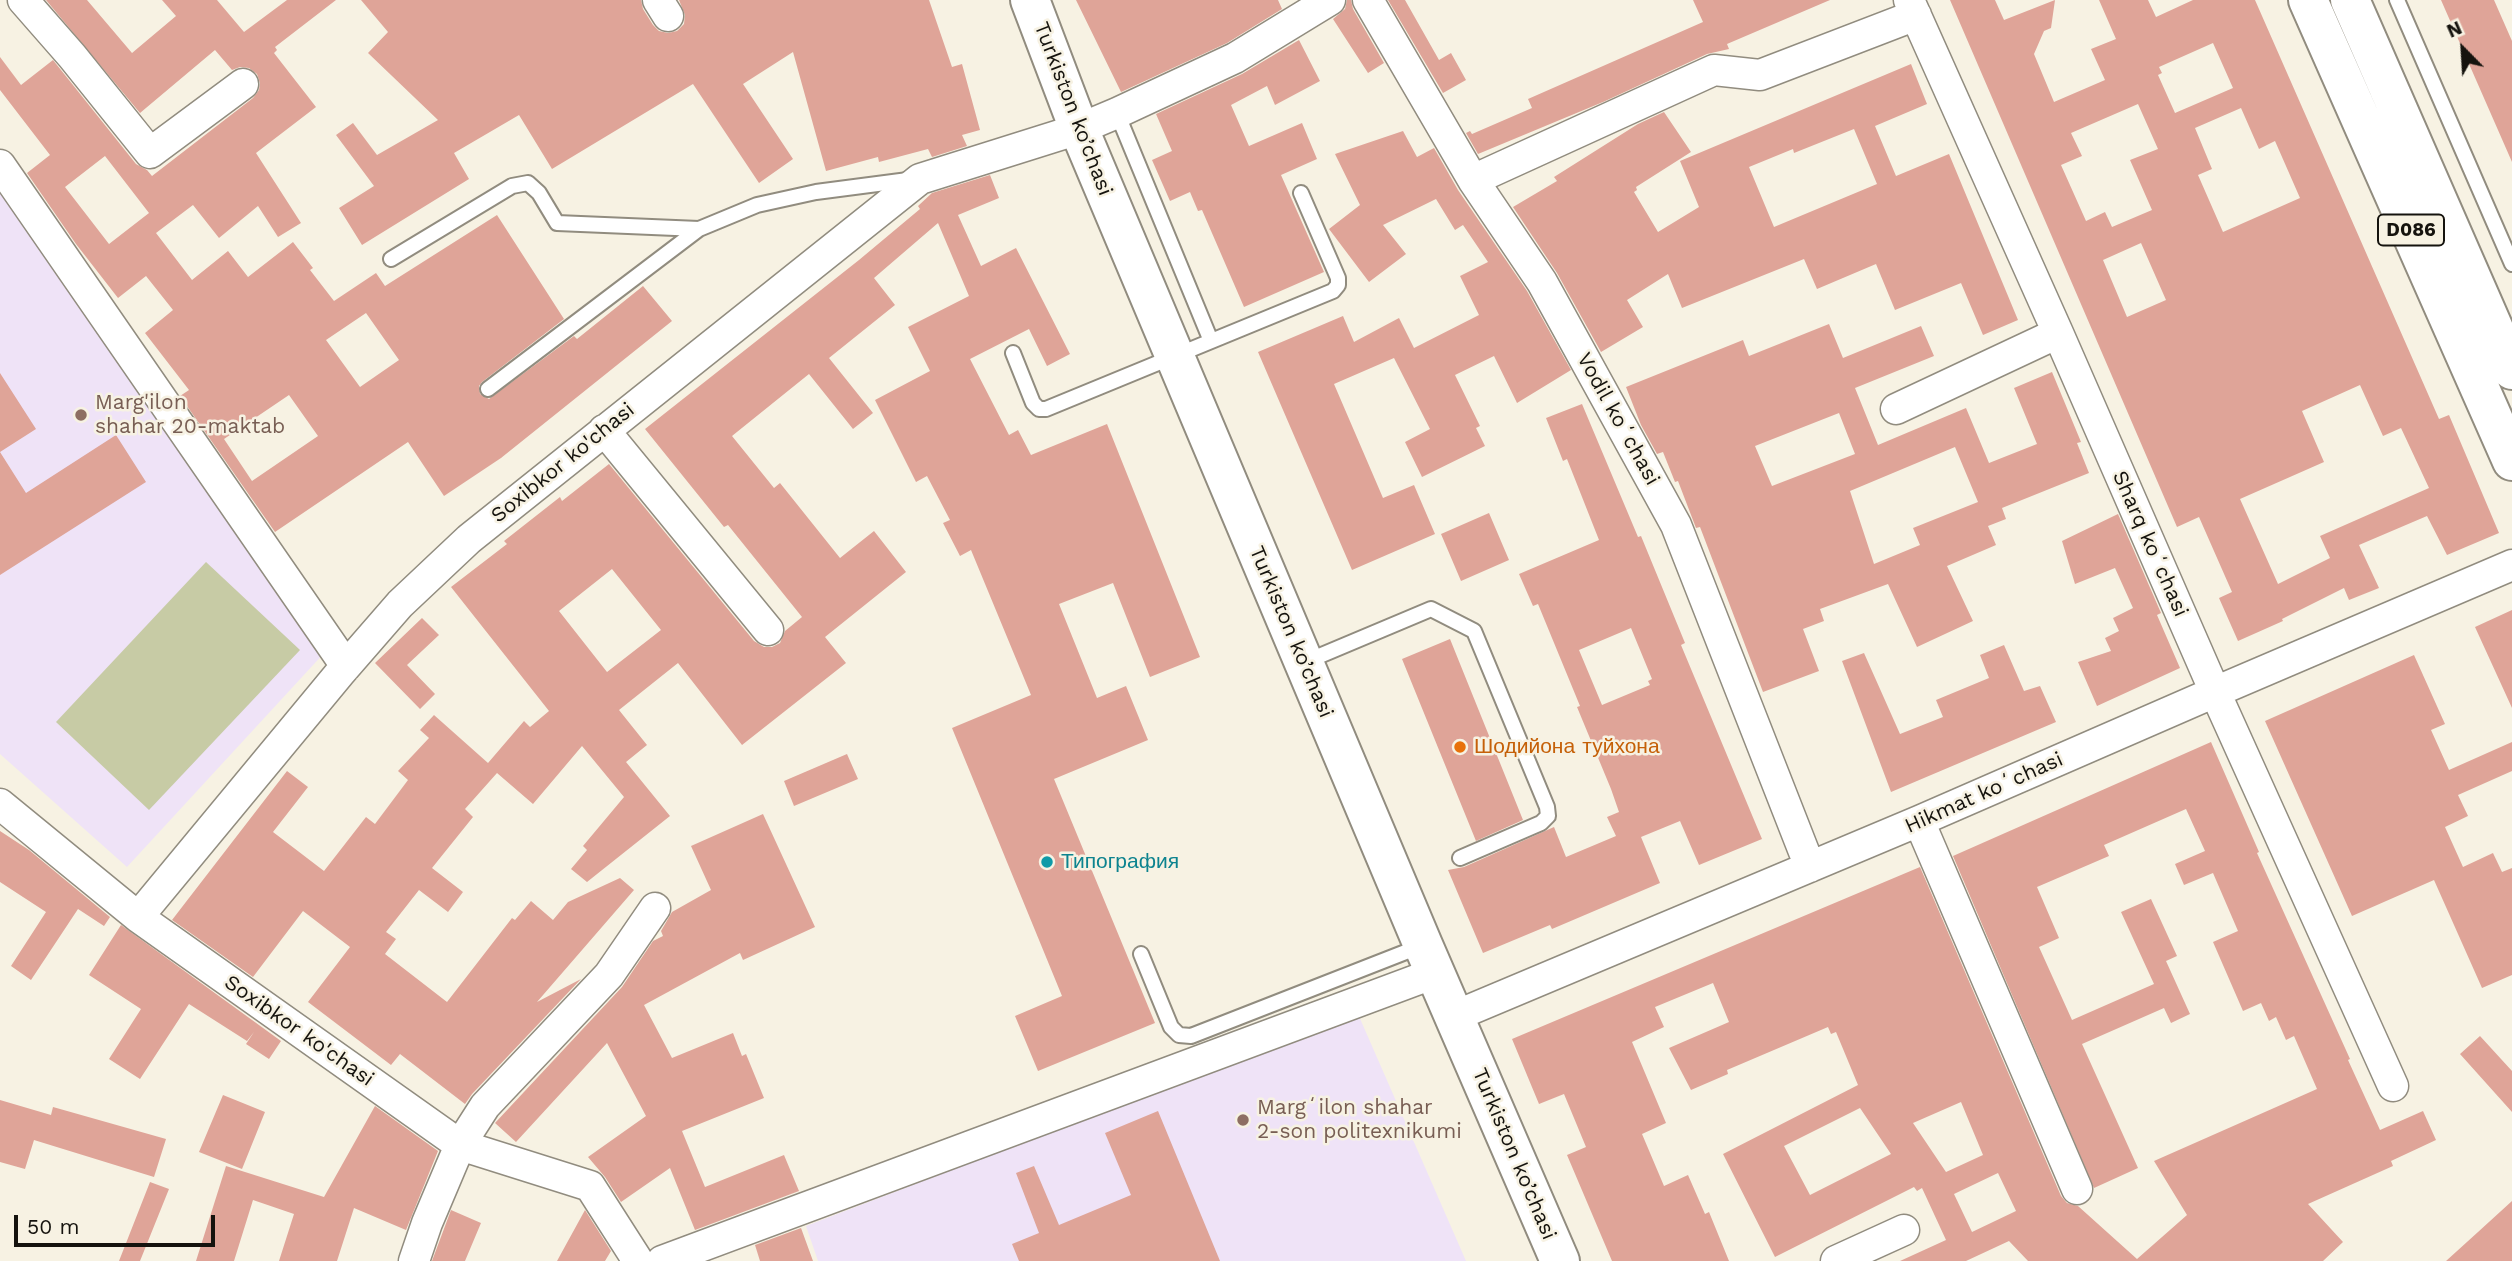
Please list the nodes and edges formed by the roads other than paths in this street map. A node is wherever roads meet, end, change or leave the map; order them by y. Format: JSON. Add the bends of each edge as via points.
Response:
{"nodes":[{"id":1,"x":23,"y":0,"type":"edge"},
{"id":2,"x":1030,"y":0,"type":"edge"},
{"id":3,"x":1330,"y":0,"type":"edge"},
{"id":4,"x":1368,"y":0,"type":"edge"},
{"id":5,"x":2308,"y":0,"type":"edge"},
{"id":6,"x":2350,"y":0,"type":"edge"},
{"id":7,"x":2397,"y":0,"type":"edge"},
{"id":8,"x":1912,"y":7,"type":"edge"},
{"id":9,"x":243,"y":84,"type":"dead end"},
{"id":10,"x":1117,"y":113,"type":"junction"},
{"id":11,"x":1079,"y":130,"type":"junction"},
{"id":12,"x":0,"y":165,"type":"edge"},
{"id":13,"x":920,"y":179,"type":"junction"},
{"id":14,"x":1473,"y":180,"type":"junction"},
{"id":15,"x":1301,"y":193,"type":"dead end"},
{"id":16,"x":699,"y":229,"type":"junction"},
{"id":17,"x":391,"y":259,"type":"dead end"},
{"id":18,"x":2512,"y":264,"type":"edge"},
{"id":19,"x":2058,"y":333,"type":"junction"},
{"id":20,"x":1211,"y":341,"type":"junction"},
{"id":21,"x":1013,"y":353,"type":"dead end"},
{"id":22,"x":1174,"y":356,"type":"junction"},
{"id":23,"x":2512,"y":370,"type":"edge"},
{"id":24,"x":488,"y":389,"type":"dead end"},
{"id":25,"x":1896,"y":409,"type":"dead end"},
{"id":26,"x":604,"y":430,"type":"junction"},
{"id":27,"x":2512,"y":461,"type":"edge"},
{"id":28,"x":2512,"y":565,"type":"edge"},
{"id":29,"x":768,"y":630,"type":"dead end"},
{"id":30,"x":1303,"y":662,"type":"junction"},
{"id":31,"x":346,"y":666,"type":"junction"},
{"id":32,"x":2215,"y":692,"type":"junction"},
{"id":33,"x":2,"y":810,"type":"edge"},
{"id":34,"x":1919,"y":821,"type":"junction"},
{"id":35,"x":1460,"y":858,"type":"dead end"},
{"id":36,"x":1810,"y":867,"type":"junction"},
{"id":37,"x":655,"y":908,"type":"dead end"},
{"id":38,"x":138,"y":916,"type":"junction"},
{"id":39,"x":1141,"y":954,"type":"dead end"},
{"id":40,"x":1429,"y":959,"type":"junction"},
{"id":41,"x":1455,"y":1016,"type":"junction"},
{"id":42,"x":2393,"y":1086,"type":"dead end"},
{"id":43,"x":460,"y":1144,"type":"junction"},
{"id":44,"x":2077,"y":1189,"type":"dead end"},
{"id":45,"x":1904,"y":1230,"type":"dead end"},
{"id":46,"x":414,"y":1261,"type":"edge"},
{"id":47,"x":638,"y":1261,"type":"edge"},
{"id":48,"x":662,"y":1261,"type":"edge"},
{"id":49,"x":1560,"y":1261,"type":"edge"},
{"id":50,"x":1836,"y":1261,"type":"edge"}],
"edges":[{"from":1,"to":9,"type":"street","via":[[150,153]]},
{"from":2,"to":11,"type":"main road","name":"Turkiston ko’chasi"},
{"from":3,"to":10,"type":"street","name":"Soxibkor ko'chasi","via":[[1235,58]]},
{"from":4,"to":14,"type":"street","name":"Vodil koʻchasi"},
{"from":5,"to":27,"type":"main road","number":"D086"},
{"from":6,"to":23,"type":"main road","number":"D086"},
{"from":7,"to":18,"type":"lane"},
{"from":8,"to":14,"type":"street","via":[[1760,75],[1714,70]]},
{"from":8,"to":19,"type":"street","name":"Sharq koʻchasi"},
{"from":10,"to":11,"type":"street","name":"Soxibkor ko'chasi"},
{"from":10,"to":20,"type":"lane"},
{"from":11,"to":13,"type":"street","name":"Soxibkor ko'chasi"},
{"from":11,"to":22,"type":"main road","name":"Turkiston ko’chasi"},
{"from":12,"to":31,"type":"street"},
{"from":13,"to":16,"type":"lane","via":[[816,192],[757,205]]},
{"from":13,"to":26,"type":"street","name":"Soxibkor ko'chasi"},
{"from":14,"to":36,"type":"street","name":"Vodil koʻchasi","via":[[1542,282],[1676,525]]},
{"from":15,"to":20,"type":"lane","via":[[1338,285]]},
{"from":16,"to":17,"type":"lane","via":[[557,223],[528,183],[512,186]]},
{"from":16,"to":24,"type":"lane"},
{"from":19,"to":25,"type":"street"},
{"from":19,"to":32,"type":"street","name":"Sharq koʻchasi"},
{"from":20,"to":22,"type":"lane"},
{"from":21,"to":22,"type":"lane","via":[[1039,409]]},
{"from":22,"to":30,"type":"main road","name":"Turkiston ko’chasi"},
{"from":26,"to":29,"type":"street"},
{"from":26,"to":31,"type":"street","name":"Soxibkor ko'chasi","via":[[469,539],[400,604]]},
{"from":28,"to":32,"type":"street","name":"Hikmat koʻchasi"},
{"from":30,"to":35,"type":"lane","via":[[1431,609],[1474,631],[1548,816]]},
{"from":30,"to":40,"type":"main road","name":"Turkiston ko’chasi"},
{"from":31,"to":38,"type":"street","name":"Soxibkor ko'chasi"},
{"from":32,"to":34,"type":"street","name":"Hikmat koʻchasi"},
{"from":32,"to":42,"type":"street","name":"Sharq koʻchasi"},
{"from":33,"to":38,"type":"street","name":"Soxibkor ko'chasi"},
{"from":34,"to":36,"type":"street","name":"Hikmat koʻchasi"},
{"from":34,"to":44,"type":"street"},
{"from":36,"to":41,"type":"street","name":"Hikmat koʻchasi"},
{"from":37,"to":43,"type":"street","via":[[609,975],[485,1106]]},
{"from":38,"to":43,"type":"street","name":"Soxibkor ko'chasi"},
{"from":39,"to":40,"type":"lane","via":[[1171,1027],[1179,1035],[1191,1036]]},
{"from":40,"to":41,"type":"main road","name":"Turkiston ko’chasi"},
{"from":40,"to":48,"type":"street"},
{"from":41,"to":49,"type":"main road","name":"Turkiston ko’chasi"},
{"from":43,"to":46,"type":"street"},
{"from":43,"to":47,"type":"street","name":"Soxibkor ko'chasi","via":[[590,1185]]},
{"from":45,"to":50,"type":"street"}]}
